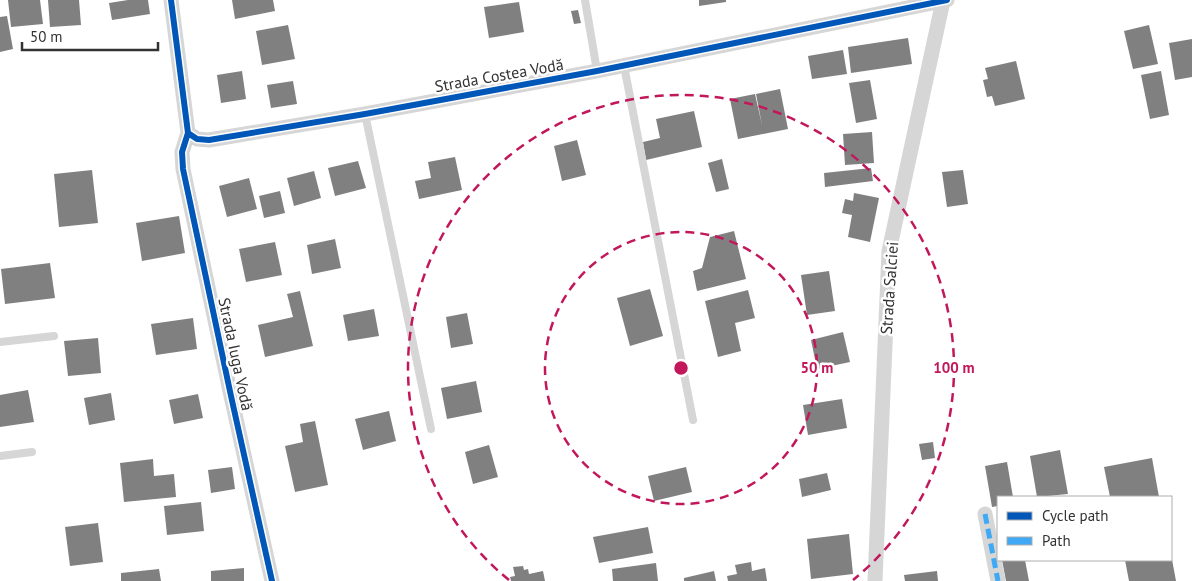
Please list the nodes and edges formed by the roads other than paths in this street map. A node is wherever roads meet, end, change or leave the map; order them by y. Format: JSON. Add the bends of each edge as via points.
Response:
{"nodes":[{"id":1,"x":171,"y":0,"type":"edge"},
{"id":2,"x":585,"y":0,"type":"edge"},
{"id":3,"x":947,"y":0,"type":"edge"},
{"id":4,"x":943,"y":1,"type":"edge"},
{"id":5,"x":624,"y":66,"type":"junction"},
{"id":6,"x":597,"y":71,"type":"junction"},
{"id":7,"x":364,"y":114,"type":"junction"},
{"id":8,"x":188,"y":133,"type":"junction"},
{"id":9,"x":54,"y":336,"type":"dead end"},
{"id":10,"x":0,"y":342,"type":"edge"},
{"id":11,"x":693,"y":420,"type":"dead end"},
{"id":12,"x":431,"y":429,"type":"dead end"},
{"id":13,"x":32,"y":452,"type":"dead end"},
{"id":14,"x":0,"y":456,"type":"edge"},
{"id":15,"x":985,"y":514,"type":"dead end"},
{"id":16,"x":272,"y":581,"type":"edge"},
{"id":17,"x":875,"y":581,"type":"edge"},
{"id":18,"x":998,"y":581,"type":"edge"}],
"edges":[{"from":1,"to":8,"type":"street"},
{"from":2,"to":6,"type":"lane"},
{"from":3,"to":4,"type":"street","name":"Strada Costea Vodă"},
{"from":4,"to":5,"type":"street","name":"Strada Costea Vodă"},
{"from":4,"to":17,"type":"street","name":"Strada Salciei","via":[[889,250]]},
{"from":5,"to":6,"type":"street","name":"Strada Costea Vodă"},
{"from":5,"to":11,"type":"lane"},
{"from":6,"to":7,"type":"street","name":"Strada Costea Vodă"},
{"from":7,"to":8,"type":"street","name":"Strada Costea Vodă","via":[[209,140],[197,139]]},
{"from":7,"to":12,"type":"lane"},
{"from":8,"to":16,"type":"street","name":"Strada Iuga Vodă","via":[[182,152],[183,169]]},
{"from":9,"to":10,"type":"lane"},
{"from":13,"to":14,"type":"lane"},
{"from":15,"to":18,"type":"street"}]}
